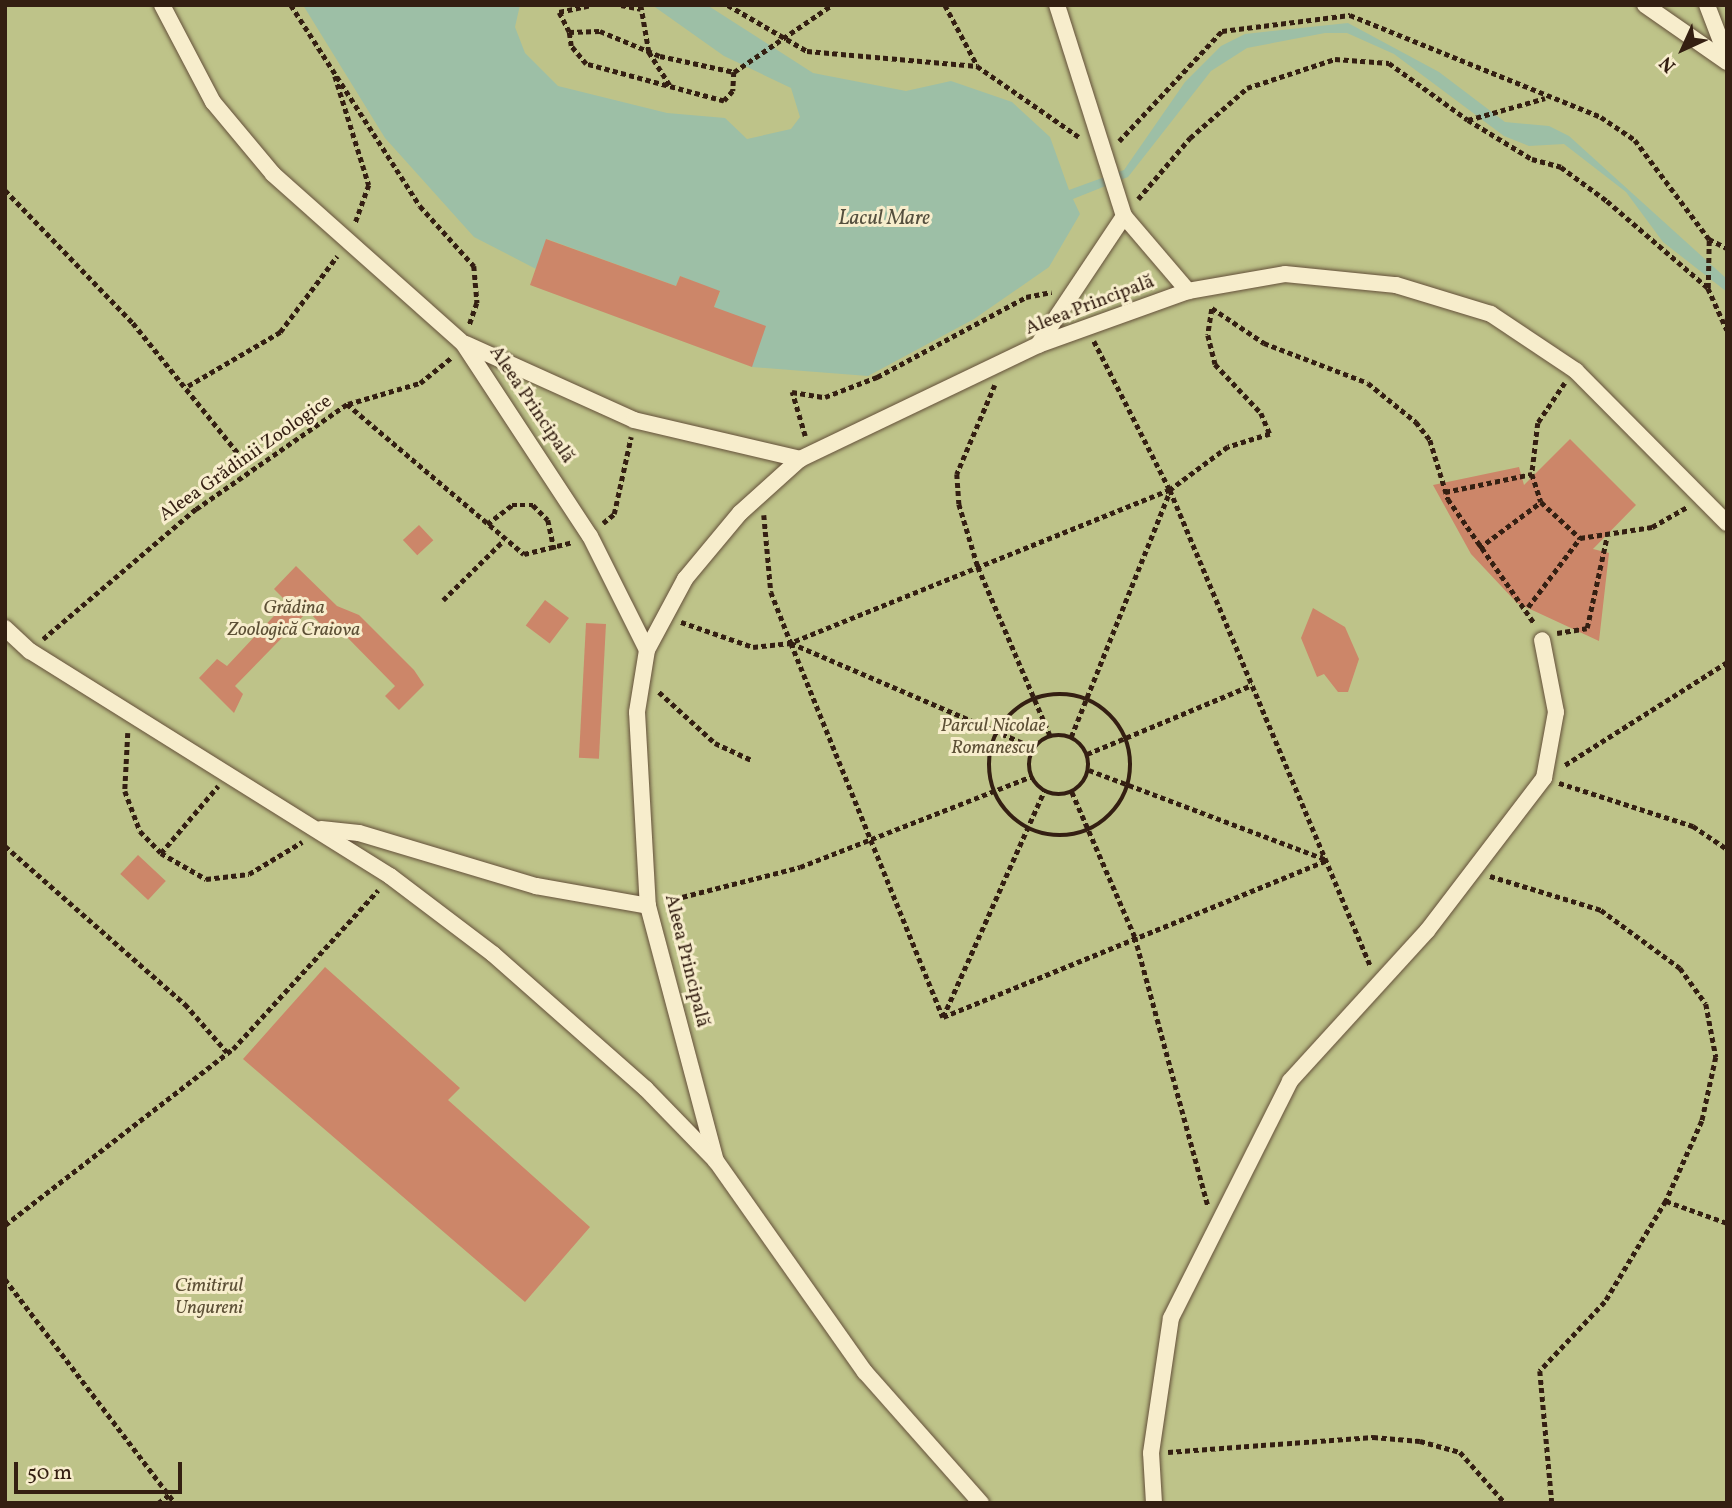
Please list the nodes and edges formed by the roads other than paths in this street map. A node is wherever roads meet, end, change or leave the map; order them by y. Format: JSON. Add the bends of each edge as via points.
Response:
{"nodes":[{"id":1,"x":162,"y":5,"type":"edge"},
{"id":2,"x":1057,"y":5,"type":"edge"},
{"id":3,"x":1645,"y":5,"type":"edge"},
{"id":4,"x":1707,"y":5,"type":"edge"},
{"id":5,"x":1727,"y":57,"type":"edge"},
{"id":6,"x":1727,"y":62,"type":"edge"},
{"id":7,"x":1124,"y":216,"type":"junction"},
{"id":8,"x":1188,"y":291,"type":"junction"},
{"id":9,"x":463,"y":343,"type":"junction"},
{"id":10,"x":1038,"y":345,"type":"junction"},
{"id":11,"x":806,"y":457,"type":"junction"},
{"id":12,"x":1727,"y":523,"type":"edge"},
{"id":13,"x":5,"y":628,"type":"edge"},
{"id":14,"x":1542,"y":640,"type":"road end"},
{"id":15,"x":647,"y":650,"type":"junction"},
{"id":16,"x":319,"y":829,"type":"junction"},
{"id":17,"x":648,"y":906,"type":"junction"},
{"id":18,"x":716,"y":1161,"type":"junction"},
{"id":19,"x":981,"y":1503,"type":"edge"},
{"id":20,"x":1154,"y":1503,"type":"edge"}],
"edges":[{"from":1,"to":9,"type":"street","name":"Aleea Principală","via":[[213,103],[273,174]]},
{"from":2,"to":7,"type":"street","via":[[1078,57],[1102,155]]},
{"from":3,"to":6,"type":"street"},
{"from":4,"to":5,"type":"street"},
{"from":7,"to":8,"type":"street"},
{"from":7,"to":10,"type":"street"},
{"from":8,"to":10,"type":"street","name":"Aleea Principală"},
{"from":8,"to":12,"type":"street","name":"Aleea Principală","via":[[1285,274],[1396,285],[1491,314],[1576,371]]},
{"from":9,"to":11,"type":"street","name":"Aleea Principală","via":[[634,420]]},
{"from":9,"to":15,"type":"street","name":"Aleea Principală","via":[[590,536]]},
{"from":10,"to":11,"type":"street","name":"Aleea Principală","via":[[1005,365]]},
{"from":11,"to":15,"type":"street","via":[[760,494],[685,579]]},
{"from":13,"to":16,"type":"street","via":[[30,651]]},
{"from":14,"to":20,"type":"street","via":[[1556,712],[1544,778],[1474,873],[1290,1082],[1213,1224],[1171,1318],[1151,1452]]},
{"from":15,"to":17,"type":"street","name":"Aleea Principală","via":[[637,712]]},
{"from":16,"to":17,"type":"street","via":[[359,833],[536,886]]},
{"from":16,"to":18,"type":"street","via":[[493,954],[646,1089]]},
{"from":17,"to":18,"type":"street","name":"Aleea Principală"},
{"from":18,"to":19,"type":"street","name":"Aleea Principală","via":[[865,1372]]}]}
